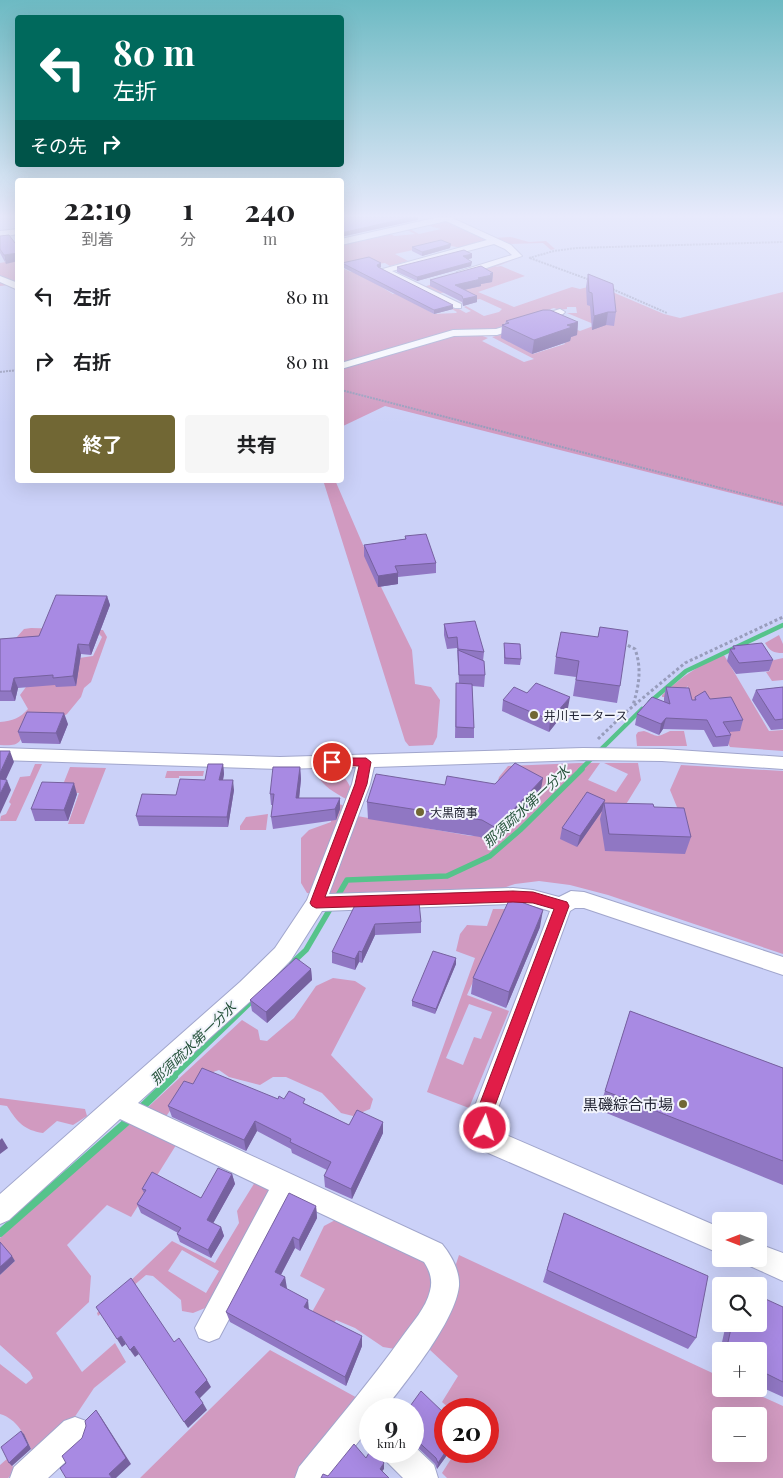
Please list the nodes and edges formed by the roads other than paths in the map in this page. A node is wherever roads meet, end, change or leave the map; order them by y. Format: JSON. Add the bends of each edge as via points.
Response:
{"nodes":[{"id":1,"x":416,"y":286,"type":"edge"},
{"id":2,"x":458,"y":306,"type":"dead end"},
{"id":3,"x":560,"y":312,"type":"edge"},
{"id":4,"x":344,"y":365,"type":"edge"},
{"id":5,"x":0,"y":754,"type":"edge"},
{"id":6,"x":366,"y":762,"type":"junction"},
{"id":7,"x":783,"y":763,"type":"edge"},
{"id":8,"x":316,"y":903,"type":"junction"},
{"id":9,"x":562,"y":906,"type":"junction"},
{"id":10,"x":783,"y":966,"type":"edge"},
{"id":11,"x":118,"y":1106,"type":"junction"},
{"id":12,"x":286,"y":1184,"type":"junction"},
{"id":13,"x":0,"y":1211,"type":"edge"},
{"id":14,"x":712,"y":1237,"type":"edge"},
{"id":15,"x":768,"y":1261,"type":"edge"},
{"id":16,"x":783,"y":1267,"type":"edge"},
{"id":17,"x":209,"y":1328,"type":"dead end"},
{"id":18,"x":379,"y":1398,"type":"edge"},
{"id":19,"x":359,"y":1425,"type":"edge"},
{"id":20,"x":75,"y":1432,"type":"dead end"},
{"id":21,"x":410,"y":1463,"type":"edge"},
{"id":22,"x":423,"y":1476,"type":"dead end"},
{"id":23,"x":25,"y":1478,"type":"edge"},
{"id":24,"x":310,"y":1478,"type":"edge"}],
"edges":[{"from":1,"to":2,"type":"street"},
{"from":3,"to":4,"type":"street","via":[[497,332],[453,333]]},
{"from":5,"to":6,"type":"street","via":[[208,762]]},
{"from":6,"to":7,"type":"street","via":[[583,754],[662,755]]},
{"from":6,"to":8,"type":"street","via":[[361,784]]},
{"from":8,"to":9,"type":"street","via":[[513,896]]},
{"from":8,"to":11,"type":"street","via":[[283,954]]},
{"from":9,"to":10,"type":"street","via":[[571,899],[584,900]]},
{"from":9,"to":14,"type":"street","via":[[485,1111],[485,1128],[495,1143]]},
{"from":11,"to":12,"type":"street"},
{"from":11,"to":13,"type":"street"},
{"from":12,"to":17,"type":"street"},
{"from":12,"to":18,"type":"street","via":[[432,1253],[440,1261],[445,1275],[444,1291],[434,1315]]},
{"from":15,"to":16,"type":"street"},
{"from":19,"to":24,"type":"street"},
{"from":20,"to":23,"type":"street"},
{"from":21,"to":22,"type":"street"}]}
